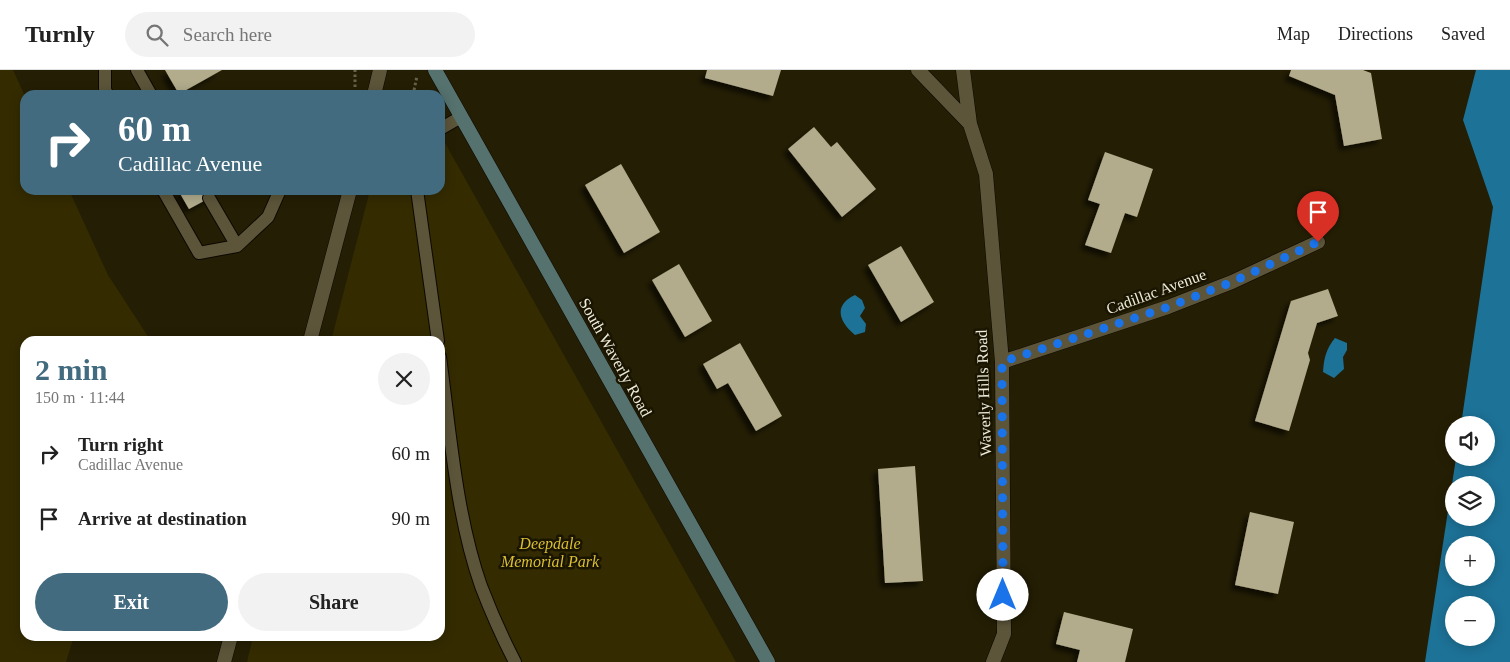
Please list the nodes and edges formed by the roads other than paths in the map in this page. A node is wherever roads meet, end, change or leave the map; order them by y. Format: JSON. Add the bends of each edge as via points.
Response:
{"nodes":[{"id":1,"x":105,"y":70,"type":"edge"},
{"id":2,"x":137,"y":70,"type":"edge"},
{"id":3,"x":380,"y":70,"type":"edge"},
{"id":4,"x":435,"y":70,"type":"edge"},
{"id":5,"x":918,"y":70,"type":"edge"},
{"id":6,"x":963,"y":70,"type":"edge"},
{"id":7,"x":105,"y":90,"type":"edge"},
{"id":8,"x":148,"y":90,"type":"edge"},
{"id":9,"x":375,"y":90,"type":"edge"},
{"id":10,"x":461,"y":117,"type":"junction"},
{"id":11,"x":970,"y":124,"type":"junction"},
{"id":12,"x":445,"y":126,"type":"edge"},
{"id":13,"x":165,"y":195,"type":"edge"},
{"id":14,"x":278,"y":195,"type":"edge"},
{"id":15,"x":349,"y":195,"type":"edge"},
{"id":16,"x":418,"y":195,"type":"edge"},
{"id":17,"x":209,"y":198,"type":"dead end"},
{"id":18,"x":1318,"y":242,"type":"dead end"},
{"id":19,"x":237,"y":246,"type":"junction"},
{"id":20,"x":311,"y":336,"type":"edge"},
{"id":21,"x":437,"y":336,"type":"edge"},
{"id":22,"x":1002,"y":362,"type":"junction"},
{"id":23,"x":445,"y":393,"type":"edge"},
{"id":24,"x":230,"y":641,"type":"edge"},
{"id":25,"x":224,"y":662,"type":"edge"},
{"id":26,"x":516,"y":662,"type":"edge"},
{"id":27,"x":768,"y":662,"type":"edge"},
{"id":28,"x":993,"y":662,"type":"edge"}],
"edges":[{"from":1,"to":7,"type":"lane"},
{"from":2,"to":8,"type":"lane"},
{"from":3,"to":9,"type":"street"},
{"from":4,"to":10,"type":"main road","name":"South Waverly Road"},
{"from":5,"to":11,"type":"street","name":"Waverly Hills Road"},
{"from":6,"to":11,"type":"street","name":"Waverly Hills Road"},
{"from":10,"to":12,"type":"lane"},
{"from":10,"to":27,"type":"main road","name":"South Waverly Road"},
{"from":11,"to":22,"type":"street","name":"Waverly Hills Road","via":[[986,174]]},
{"from":13,"to":19,"type":"lane","via":[[199,253]]},
{"from":14,"to":19,"type":"lane","via":[[268,217]]},
{"from":15,"to":20,"type":"street"},
{"from":16,"to":21,"type":"lane"},
{"from":17,"to":19,"type":"lane"},
{"from":18,"to":22,"type":"street","name":"Cadillac Avenue","via":[[1232,282],[1168,307]]},
{"from":22,"to":28,"type":"street","name":"Waverly Hills Road","via":[[1004,634]]},
{"from":23,"to":26,"type":"lane","via":[[469,545],[499,631]]},
{"from":24,"to":25,"type":"street"}]}
